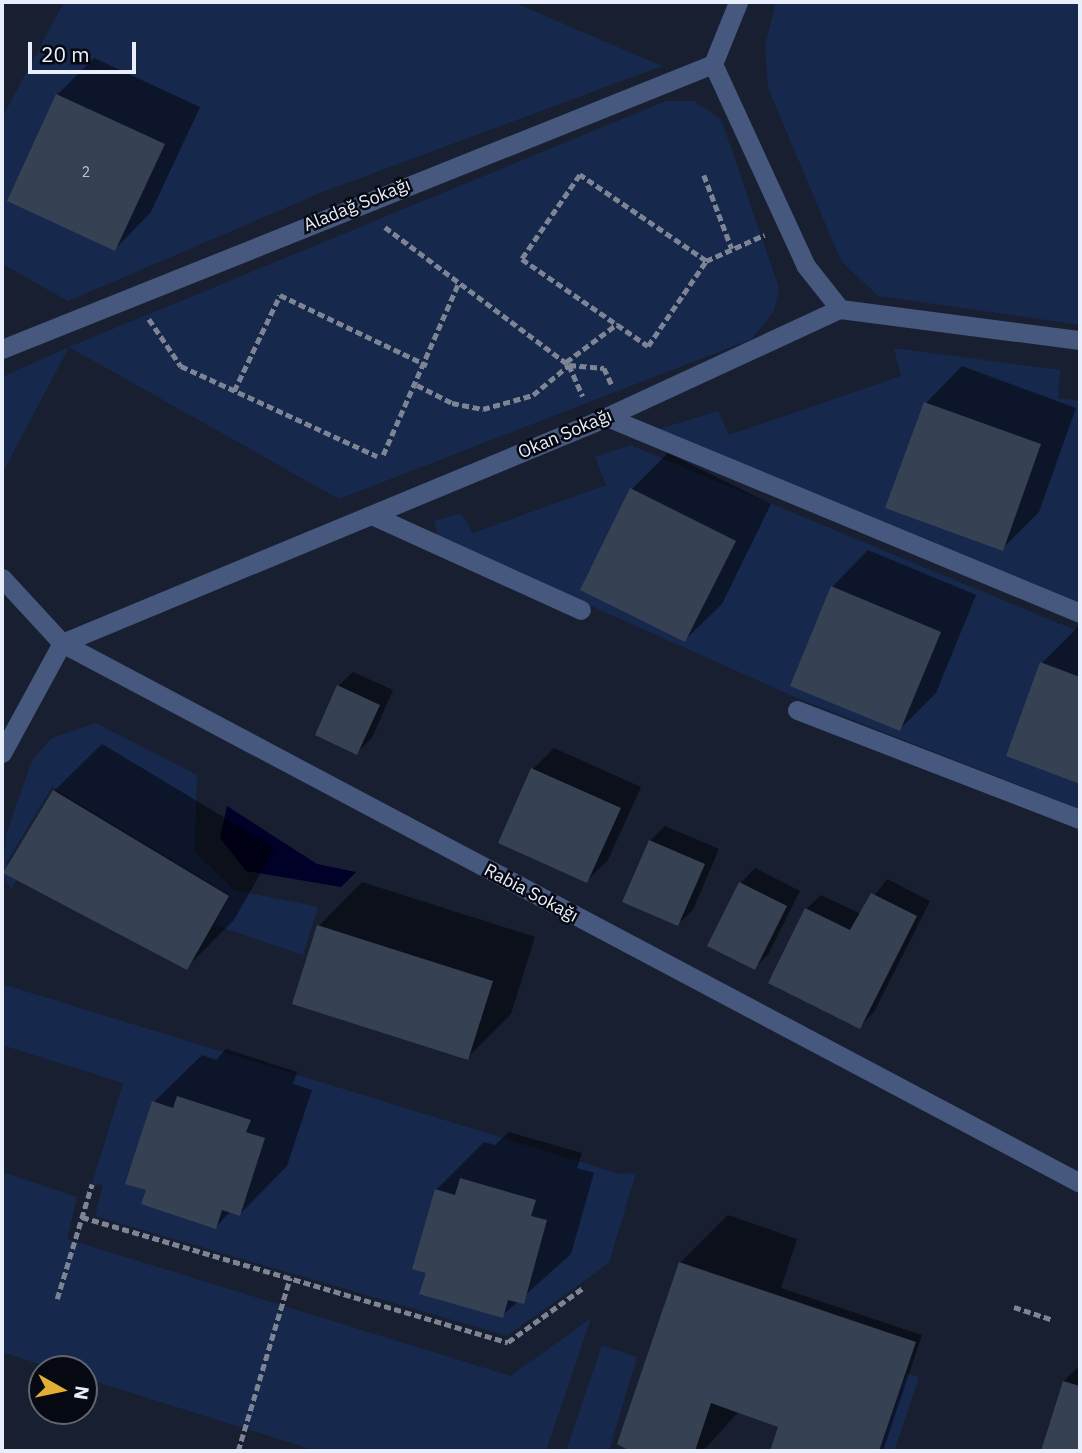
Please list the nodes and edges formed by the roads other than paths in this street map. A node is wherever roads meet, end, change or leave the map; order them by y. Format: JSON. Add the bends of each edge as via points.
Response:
{"nodes":[{"id":1,"x":738,"y":2,"type":"edge"},
{"id":2,"x":713,"y":64,"type":"junction"},
{"id":3,"x":840,"y":309,"type":"junction"},
{"id":4,"x":1080,"y":340,"type":"edge"},
{"id":5,"x":2,"y":349,"type":"edge"},
{"id":6,"x":615,"y":413,"type":"junction"},
{"id":7,"x":374,"y":516,"type":"junction"},
{"id":8,"x":2,"y":578,"type":"edge"},
{"id":9,"x":581,"y":610,"type":"dead end"},
{"id":10,"x":1080,"y":613,"type":"edge"},
{"id":11,"x":62,"y":643,"type":"junction"},
{"id":12,"x":797,"y":710,"type":"dead end"},
{"id":13,"x":2,"y":753,"type":"edge"},
{"id":14,"x":1080,"y":819,"type":"edge"},
{"id":15,"x":1080,"y":1183,"type":"edge"}],
"edges":[{"from":1,"to":2,"type":"street"},
{"from":2,"to":3,"type":"street","via":[[806,266]]},
{"from":2,"to":5,"type":"street","name":"Aladağ Sokağı"},
{"from":3,"to":4,"type":"street"},
{"from":3,"to":6,"type":"street","name":"Okan Sokağı"},
{"from":6,"to":7,"type":"street","name":"Okan Sokağı"},
{"from":6,"to":10,"type":"street"},
{"from":7,"to":9,"type":"street"},
{"from":7,"to":11,"type":"street","name":"Okan Sokağı"},
{"from":8,"to":11,"type":"street","name":"Rabia Sokağı"},
{"from":11,"to":13,"type":"street"},
{"from":11,"to":15,"type":"street","name":"Rabia Sokağı"},
{"from":12,"to":14,"type":"street"}]}
